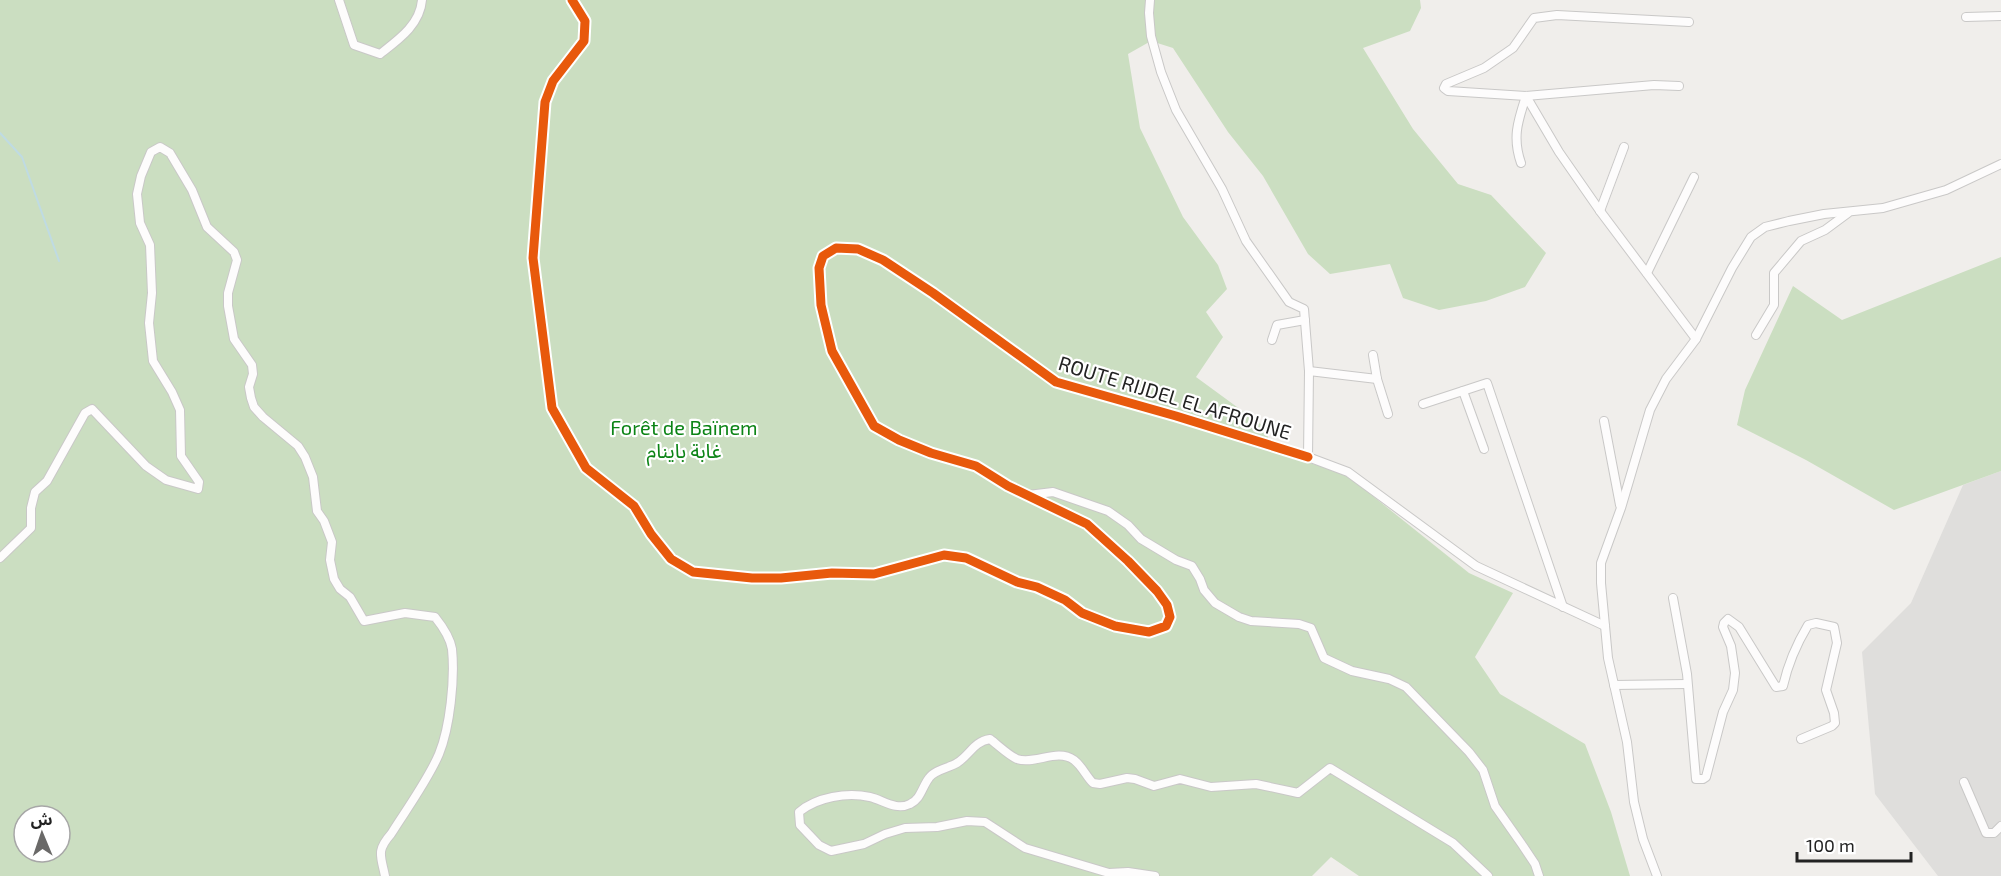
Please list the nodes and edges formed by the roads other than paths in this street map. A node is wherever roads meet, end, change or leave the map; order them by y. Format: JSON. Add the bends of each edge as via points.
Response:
{"nodes":[{"id":1,"x":339,"y":0,"type":"edge"},
{"id":2,"x":422,"y":0,"type":"edge"},
{"id":3,"x":572,"y":0,"type":"edge"},
{"id":4,"x":1150,"y":0,"type":"edge"},
{"id":5,"x":1966,"y":16,"type":"dead end"},
{"id":6,"x":2001,"y":16,"type":"edge"},
{"id":7,"x":1689,"y":22,"type":"dead end"},
{"id":8,"x":1679,"y":86,"type":"dead end"},
{"id":9,"x":1526,"y":96,"type":"junction"},
{"id":10,"x":1624,"y":147,"type":"dead end"},
{"id":11,"x":1521,"y":163,"type":"dead end"},
{"id":12,"x":2001,"y":164,"type":"edge"},
{"id":13,"x":1694,"y":177,"type":"dead end"},
{"id":14,"x":1600,"y":211,"type":"junction"},
{"id":15,"x":1850,"y":212,"type":"junction"},
{"id":16,"x":1647,"y":273,"type":"junction"},
{"id":17,"x":1305,"y":320,"type":"junction"},
{"id":18,"x":1756,"y":334,"type":"dead end"},
{"id":19,"x":1696,"y":339,"type":"junction"},
{"id":20,"x":1272,"y":340,"type":"dead end"},
{"id":21,"x":1373,"y":355,"type":"dead end"},
{"id":22,"x":1309,"y":371,"type":"junction"},
{"id":23,"x":1377,"y":380,"type":"junction"},
{"id":24,"x":1463,"y":391,"type":"junction"},
{"id":25,"x":1423,"y":404,"type":"dead end"},
{"id":26,"x":1388,"y":414,"type":"dead end"},
{"id":27,"x":1604,"y":421,"type":"dead end"},
{"id":28,"x":1484,"y":449,"type":"dead end"},
{"id":29,"x":1308,"y":457,"type":"junction"},
{"id":30,"x":1026,"y":495,"type":"junction"},
{"id":31,"x":1621,"y":508,"type":"junction"},
{"id":32,"x":0,"y":558,"type":"edge"},
{"id":33,"x":1673,"y":598,"type":"dead end"},
{"id":34,"x":1563,"y":607,"type":"junction"},
{"id":35,"x":1605,"y":626,"type":"junction"},
{"id":36,"x":1687,"y":684,"type":"junction"},
{"id":37,"x":1614,"y":685,"type":"junction"},
{"id":38,"x":1801,"y":739,"type":"dead end"},
{"id":39,"x":1964,"y":782,"type":"dead end"},
{"id":40,"x":2001,"y":825,"type":"edge"},
{"id":41,"x":385,"y":876,"type":"edge"},
{"id":42,"x":1155,"y":876,"type":"edge"},
{"id":43,"x":1488,"y":876,"type":"edge"},
{"id":44,"x":1539,"y":876,"type":"edge"},
{"id":45,"x":1657,"y":876,"type":"edge"}],
"edges":[{"from":1,"to":2,"type":"street","via":[[354,45],[380,54],[411,28]]},
{"from":3,"to":30,"type":"street","name":"ROUTE RIJDEL EL AFROUNE","via":[[585,21],[584,41],[553,81],[545,102],[533,258],[552,408],[586,468],[634,506],[671,559],[693,572],[752,578],[874,574],[944,555],[966,558],[1037,587],[1082,613],[1115,626],[1149,633],[1166,626],[1170,617],[1167,605],[1128,561],[1087,524]]},
{"from":4,"to":17,"type":"street","via":[[1151,36],[1176,110],[1222,189],[1246,241],[1290,302],[1304,309]]},
{"from":5,"to":6,"type":"street"},
{"from":7,"to":9,"type":"street","via":[[1557,15],[1534,18],[1514,48],[1484,68],[1444,86],[1448,91]]},
{"from":8,"to":9,"type":"street"},
{"from":9,"to":11,"type":"street","via":[[1517,125],[1516,148]]},
{"from":9,"to":14,"type":"street"},
{"from":10,"to":14,"type":"street"},
{"from":12,"to":15,"type":"street","via":[[1946,190]]},
{"from":13,"to":16,"type":"street"},
{"from":14,"to":16,"type":"street"},
{"from":15,"to":18,"type":"street","via":[[1801,241],[1774,273],[1774,305]]},
{"from":15,"to":19,"type":"street","via":[[1765,227],[1751,237]]},
{"from":16,"to":19,"type":"street"},
{"from":17,"to":20,"type":"street","via":[[1277,325]]},
{"from":17,"to":22,"type":"street"},
{"from":19,"to":31,"type":"street","via":[[1666,379],[1650,410]]},
{"from":21,"to":23,"type":"street"},
{"from":22,"to":23,"type":"street"},
{"from":22,"to":29,"type":"street"},
{"from":23,"to":26,"type":"street"},
{"from":24,"to":25,"type":"street"},
{"from":24,"to":28,"type":"street"},
{"from":24,"to":34,"type":"street","via":[[1487,383]]},
{"from":27,"to":31,"type":"street"},
{"from":29,"to":30,"type":"street","name":"ROUTE RIJDEL EL AFROUNE","via":[[1056,382],[883,260],[858,249],[836,248],[823,256],[819,268],[821,305],[832,351],[874,426],[920,449],[976,466]]},
{"from":29,"to":34,"type":"street","via":[[1348,472],[1476,566]]},
{"from":30,"to":44,"type":"street","via":[[1053,492],[1108,511],[1141,539],[1192,566],[1204,591],[1215,603],[1251,621],[1311,628],[1324,658],[1352,671],[1407,687],[1484,770],[1495,806],[1524,846]]},
{"from":31,"to":35,"type":"street","via":[[1601,563]]},
{"from":32,"to":41,"type":"street","via":[[31,528],[36,492],[47,481],[85,413],[92,409],[146,466],[166,480],[198,489],[199,482],[181,456],[180,410],[153,361],[149,323],[150,245],[140,223],[137,194],[151,152],[160,147],[170,153],[192,190],[207,227],[234,252],[237,260],[228,306],[234,339],[252,365],[251,398],[263,417],[298,446],[305,457],[313,477],[317,511],[332,542],[330,560],[340,590],[350,597],[364,621],[405,613],[435,617],[452,648],[448,722],[438,755],[382,844],[380,857]]},
{"from":33,"to":36,"type":"street"},
{"from":34,"to":35,"type":"street"},
{"from":35,"to":37,"type":"street"},
{"from":36,"to":37,"type":"street"},
{"from":36,"to":38,"type":"street","via":[[1696,779],[1703,779],[1733,690],[1735,673],[1723,627],[1725,621],[1731,619],[1739,627],[1776,687],[1783,686],[1798,641],[1808,625],[1834,627],[1838,643],[1826,690],[1835,723]]},
{"from":37,"to":45,"type":"street","via":[[1642,839]]},
{"from":39,"to":40,"type":"street","via":[[1986,833],[1994,833]]},
{"from":42,"to":43,"type":"street","via":[[1109,873],[1025,848],[985,822],[905,828],[864,844],[831,851],[819,845],[800,825],[799,812],[809,804],[835,797],[869,797],[899,807],[910,804],[919,798],[930,776],[959,762],[980,740],[990,739],[1021,760],[1068,757],[1092,783],[1100,784],[1135,778],[1154,786],[1180,779],[1211,787],[1256,784],[1298,793],[1330,768],[1453,843]]}]}
